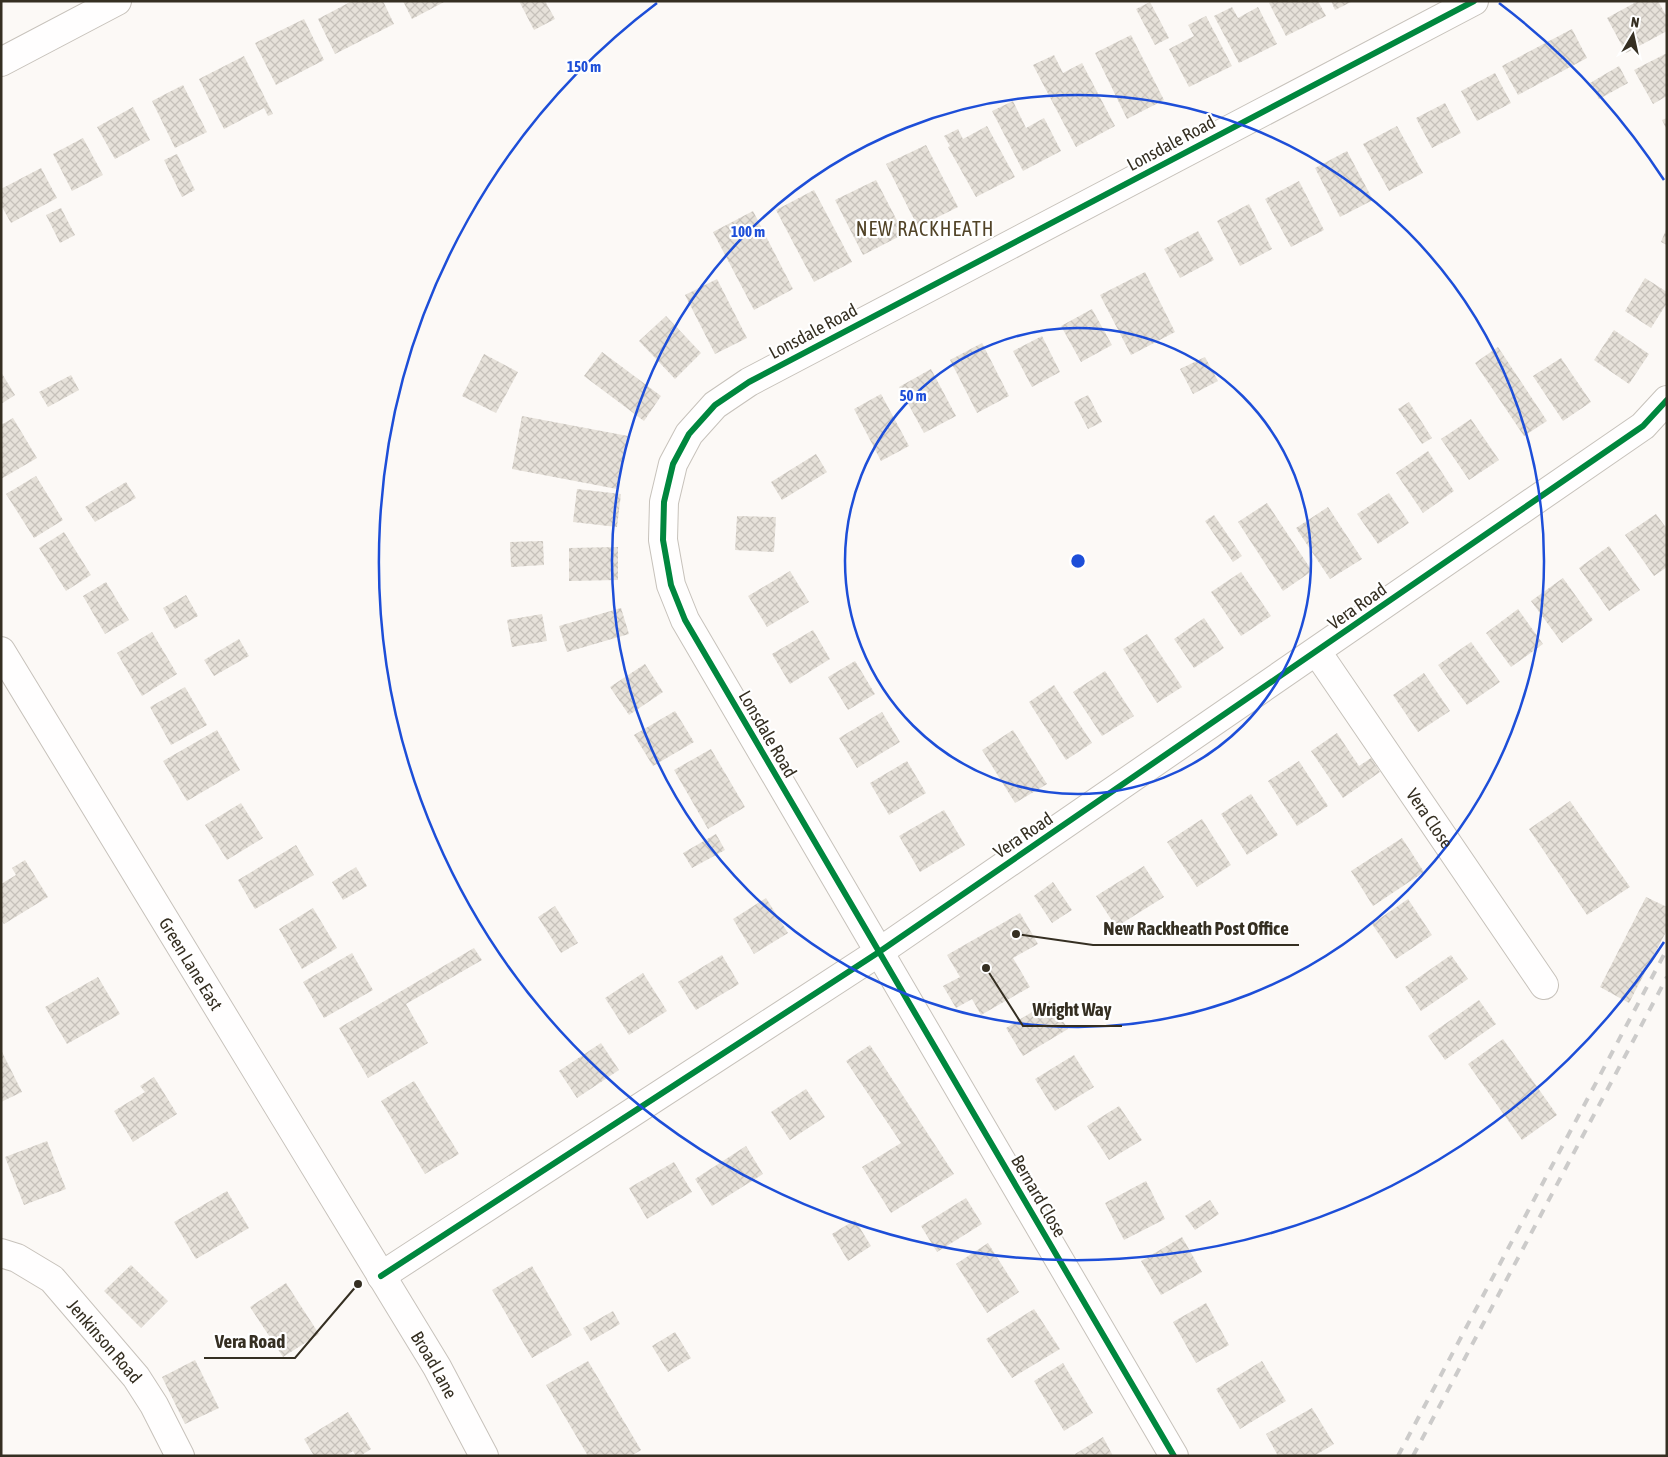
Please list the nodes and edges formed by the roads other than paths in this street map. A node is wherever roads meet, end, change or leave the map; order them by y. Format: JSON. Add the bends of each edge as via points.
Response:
{"nodes":[{"id":1,"x":117,"y":1,"type":"edge"},
{"id":2,"x":1474,"y":1,"type":"edge"},
{"id":3,"x":1,"y":62,"type":"edge"},
{"id":4,"x":1667,"y":400,"type":"edge"},
{"id":5,"x":1,"y":651,"type":"edge"},
{"id":6,"x":1317,"y":652,"type":"junction"},
{"id":7,"x":879,"y":952,"type":"junction"},
{"id":8,"x":1544,"y":985,"type":"dead end"},
{"id":9,"x":1,"y":1253,"type":"edge"},
{"id":10,"x":381,"y":1276,"type":"junction"},
{"id":11,"x":180,"y":1456,"type":"edge"},
{"id":12,"x":484,"y":1456,"type":"edge"},
{"id":13,"x":1174,"y":1456,"type":"edge"}],
"edges":[{"from":1,"to":3,"type":"street"},
{"from":2,"to":7,"type":"street","name":"Lonsdale Road","via":[[749,382],[715,405],[689,434],[673,464],[664,502],[664,540],[678,603]]},
{"from":4,"to":6,"type":"street","name":"Vera Road","via":[[1643,426]]},
{"from":5,"to":10,"type":"street","name":"Green Lane East"},
{"from":6,"to":7,"type":"street","name":"Vera Road"},
{"from":6,"to":8,"type":"street","name":"Vera Close"},
{"from":7,"to":10,"type":"street","name":"Vera Road"},
{"from":7,"to":13,"type":"street","name":"Bernard Close"},
{"from":9,"to":11,"type":"street","name":"Jenkinson Road","via":[[17,1258],[52,1279],[136,1377]]},
{"from":10,"to":12,"type":"street","name":"Broad Lane","via":[[436,1367]]}]}
